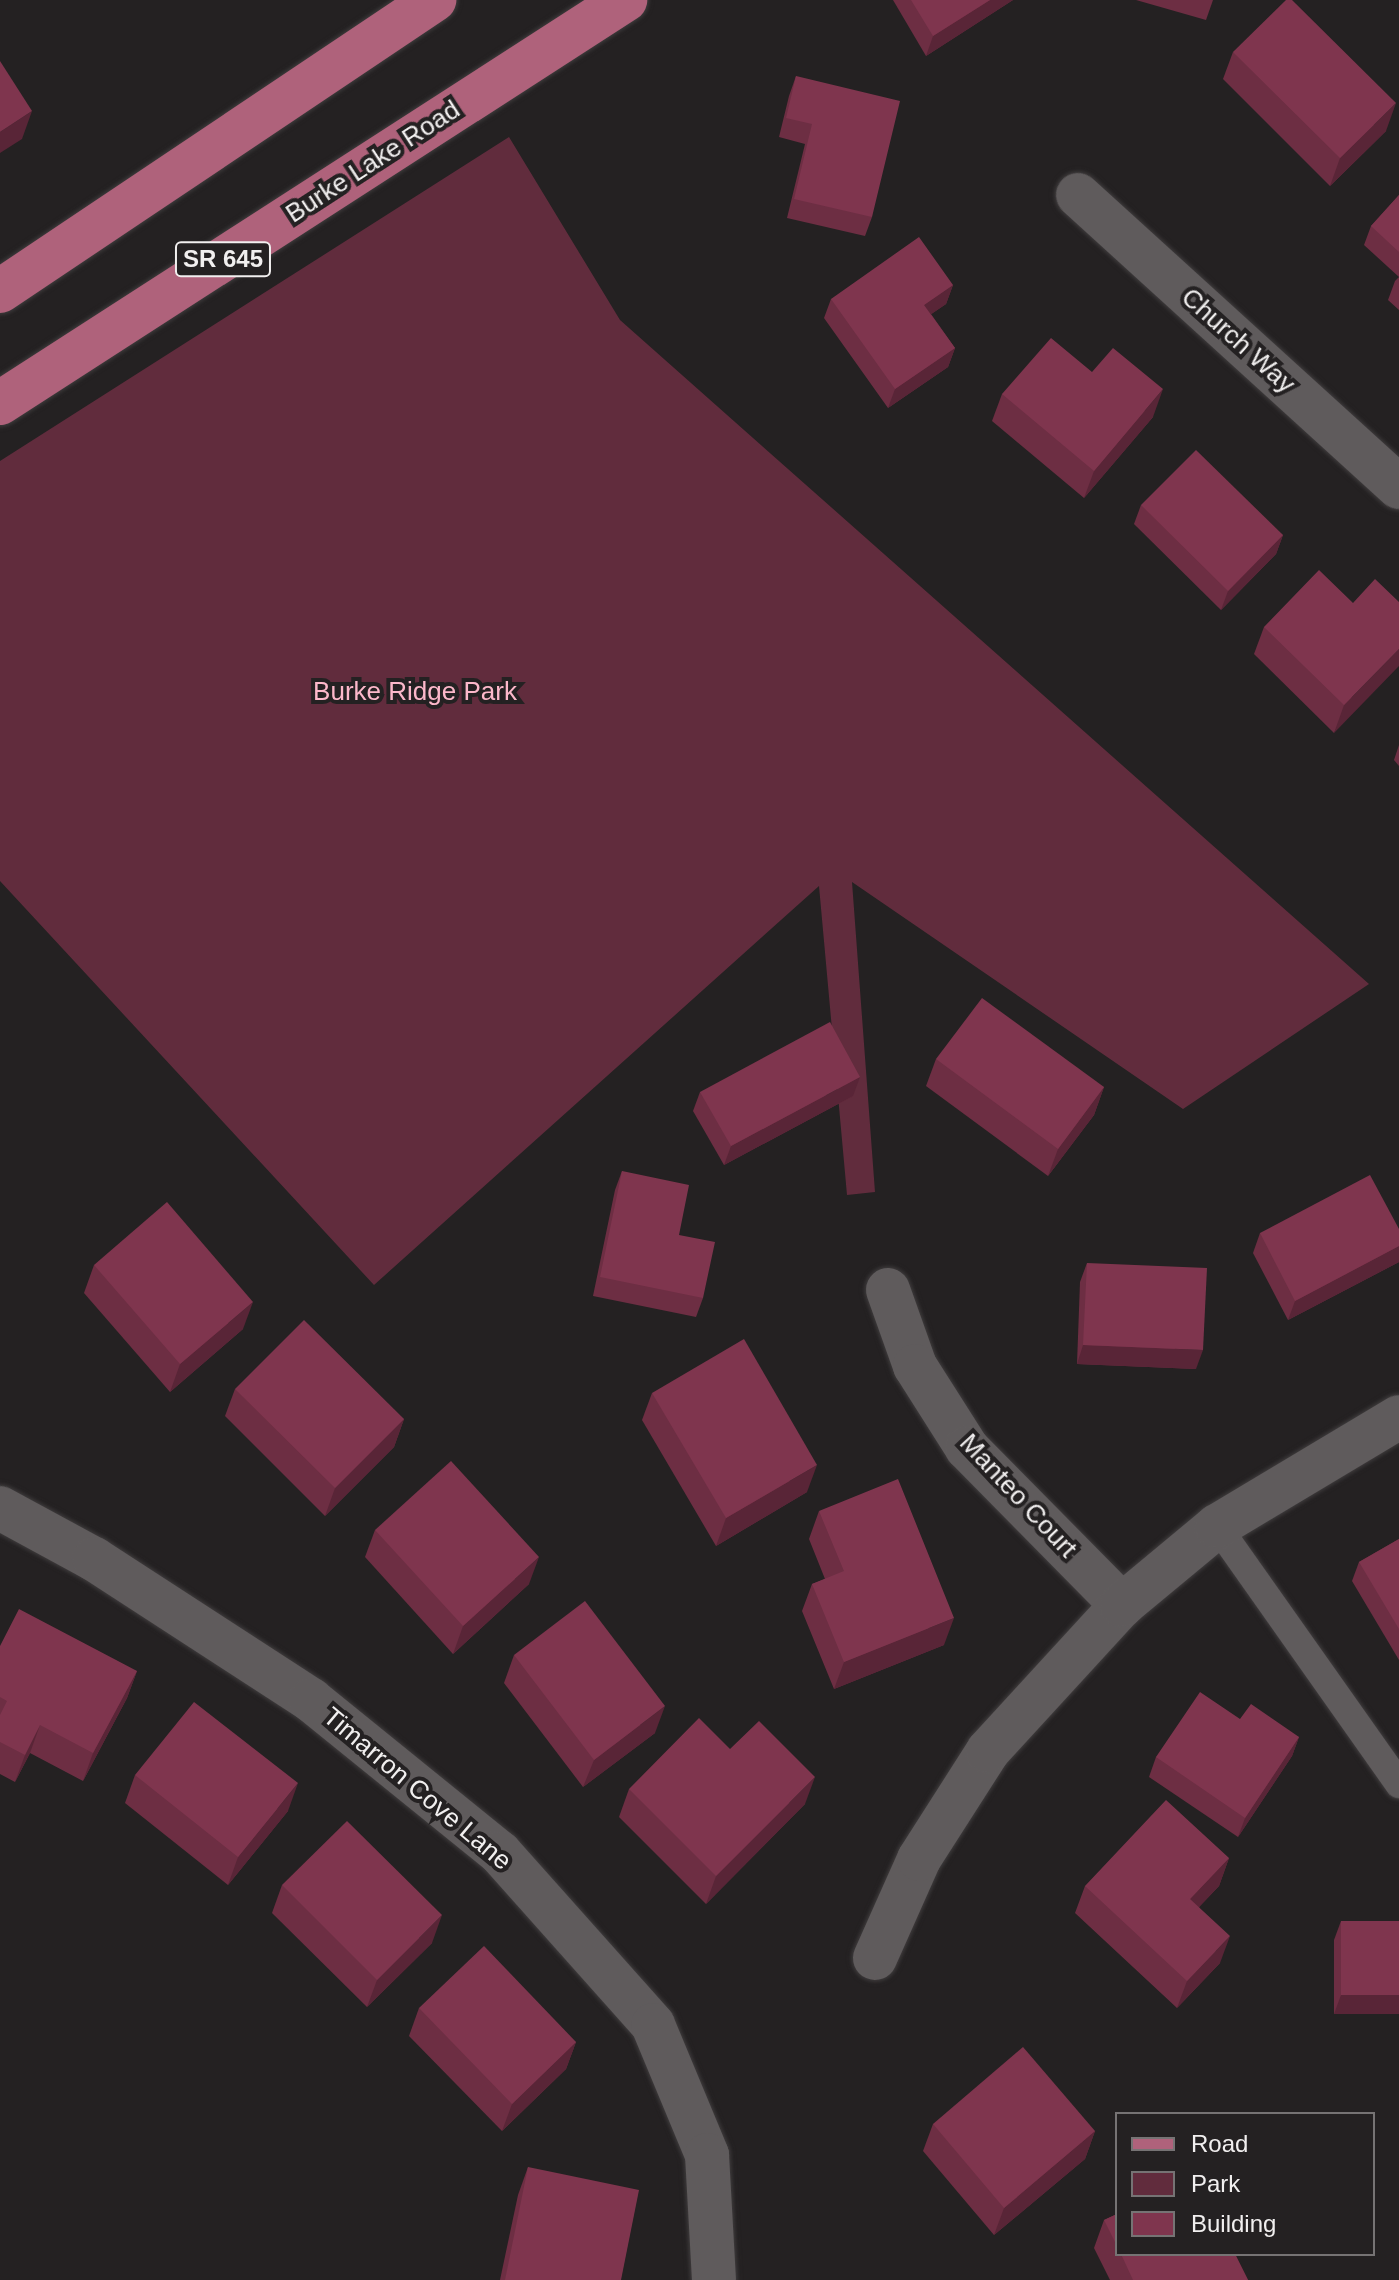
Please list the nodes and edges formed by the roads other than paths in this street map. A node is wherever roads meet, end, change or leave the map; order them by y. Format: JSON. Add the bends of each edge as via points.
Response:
{"nodes":[{"id":1,"x":434,"y":0,"type":"edge"},
{"id":2,"x":625,"y":0,"type":"edge"},
{"id":3,"x":1078,"y":195,"type":"dead end"},
{"id":4,"x":0,"y":291,"type":"edge"},
{"id":5,"x":0,"y":403,"type":"edge"},
{"id":6,"x":1399,"y":487,"type":"edge"},
{"id":7,"x":888,"y":1290,"type":"dead end"},
{"id":8,"x":1399,"y":1417,"type":"edge"},
{"id":9,"x":0,"y":1508,"type":"edge"},
{"id":10,"x":1217,"y":1526,"type":"junction"},
{"id":11,"x":1122,"y":1605,"type":"junction"},
{"id":12,"x":1399,"y":1784,"type":"edge"},
{"id":13,"x":875,"y":1958,"type":"dead end"},
{"id":14,"x":714,"y":2280,"type":"edge"}],
"edges":[{"from":1,"to":4,"type":"main road"},
{"from":2,"to":5,"type":"main road","name":"Burke Lake Road","number":"SR 645"},
{"from":3,"to":6,"type":"street","name":"Church Way"},
{"from":7,"to":11,"type":"street","name":"Manteo Court","via":[[915,1366],[967,1448]]},
{"from":8,"to":10,"type":"street"},
{"from":9,"to":14,"type":"street","name":"Timarron Cove Lane","via":[[94,1559],[311,1700],[500,1853],[653,2025],[707,2155]]},
{"from":10,"to":11,"type":"street"},
{"from":10,"to":12,"type":"lane"},
{"from":11,"to":13,"type":"street","via":[[988,1751],[919,1859]]}]}
